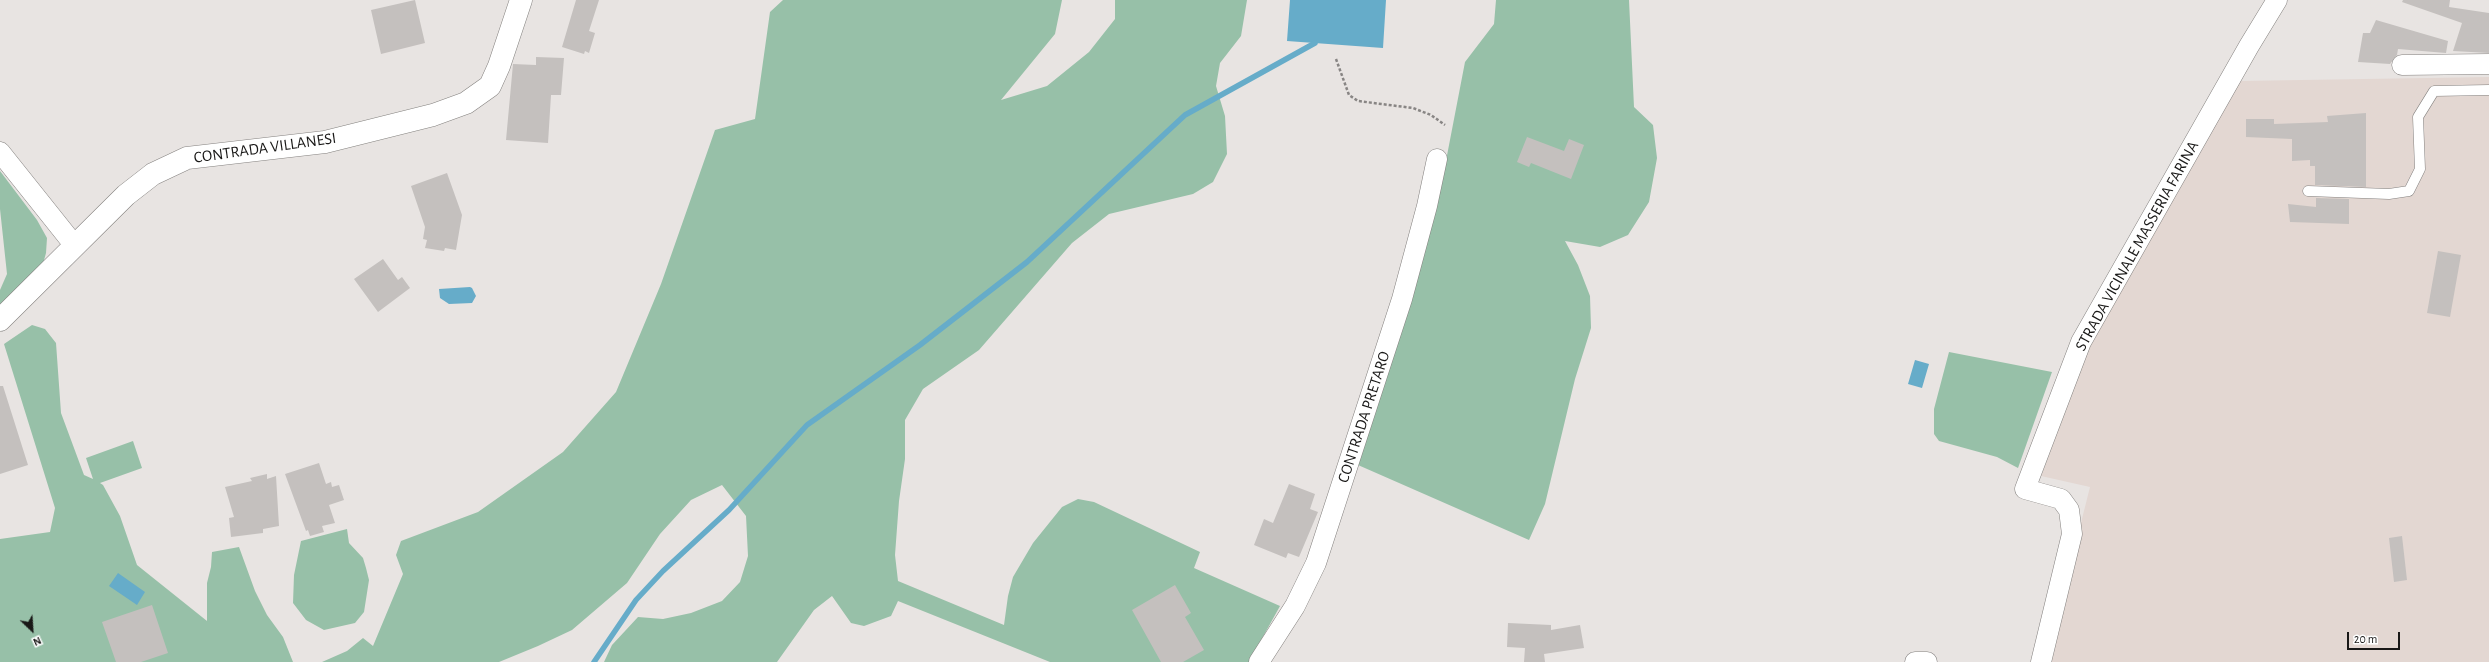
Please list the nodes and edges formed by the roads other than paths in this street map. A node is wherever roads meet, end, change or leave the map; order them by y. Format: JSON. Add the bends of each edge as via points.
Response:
{"nodes":[{"id":1,"x":521,"y":0,"type":"edge"},
{"id":2,"x":2277,"y":0,"type":"edge"},
{"id":3,"x":2489,"y":64,"type":"edge"},
{"id":4,"x":2402,"y":65,"type":"dead end"},
{"id":5,"x":2489,"y":90,"type":"edge"},
{"id":6,"x":0,"y":152,"type":"edge"},
{"id":7,"x":1437,"y":159,"type":"dead end"},
{"id":8,"x":2308,"y":191,"type":"dead end"},
{"id":9,"x":75,"y":246,"type":"junction"},
{"id":10,"x":0,"y":320,"type":"edge"},
{"id":11,"x":1259,"y":662,"type":"edge"},
{"id":12,"x":1916,"y":662,"type":"edge"},
{"id":13,"x":1927,"y":662,"type":"edge"},
{"id":14,"x":2042,"y":662,"type":"edge"}],
"edges":[{"from":1,"to":9,"type":"street","name":"CONTRADA VILLANESI","via":[[490,86],[466,103],[433,115],[325,142],[187,158],[153,174],[126,195]]},
{"from":2,"to":14,"type":"street","name":"STRADA VICINALE MASSERIA FARINA","via":[[2082,342],[2025,489],[2061,499],[2069,510],[2072,534]]},
{"from":3,"to":4,"type":"street"},
{"from":5,"to":8,"type":"lane","via":[[2434,91],[2418,117],[2420,169],[2409,191],[2389,194]]},
{"from":6,"to":9,"type":"street"},
{"from":7,"to":11,"type":"street","name":"CONTRADA PRETARO","via":[[1402,299],[1316,563],[1295,606]]},
{"from":9,"to":10,"type":"street","name":"CONTRADA VILLANESI"},
{"from":12,"to":13,"type":"street"}]}
